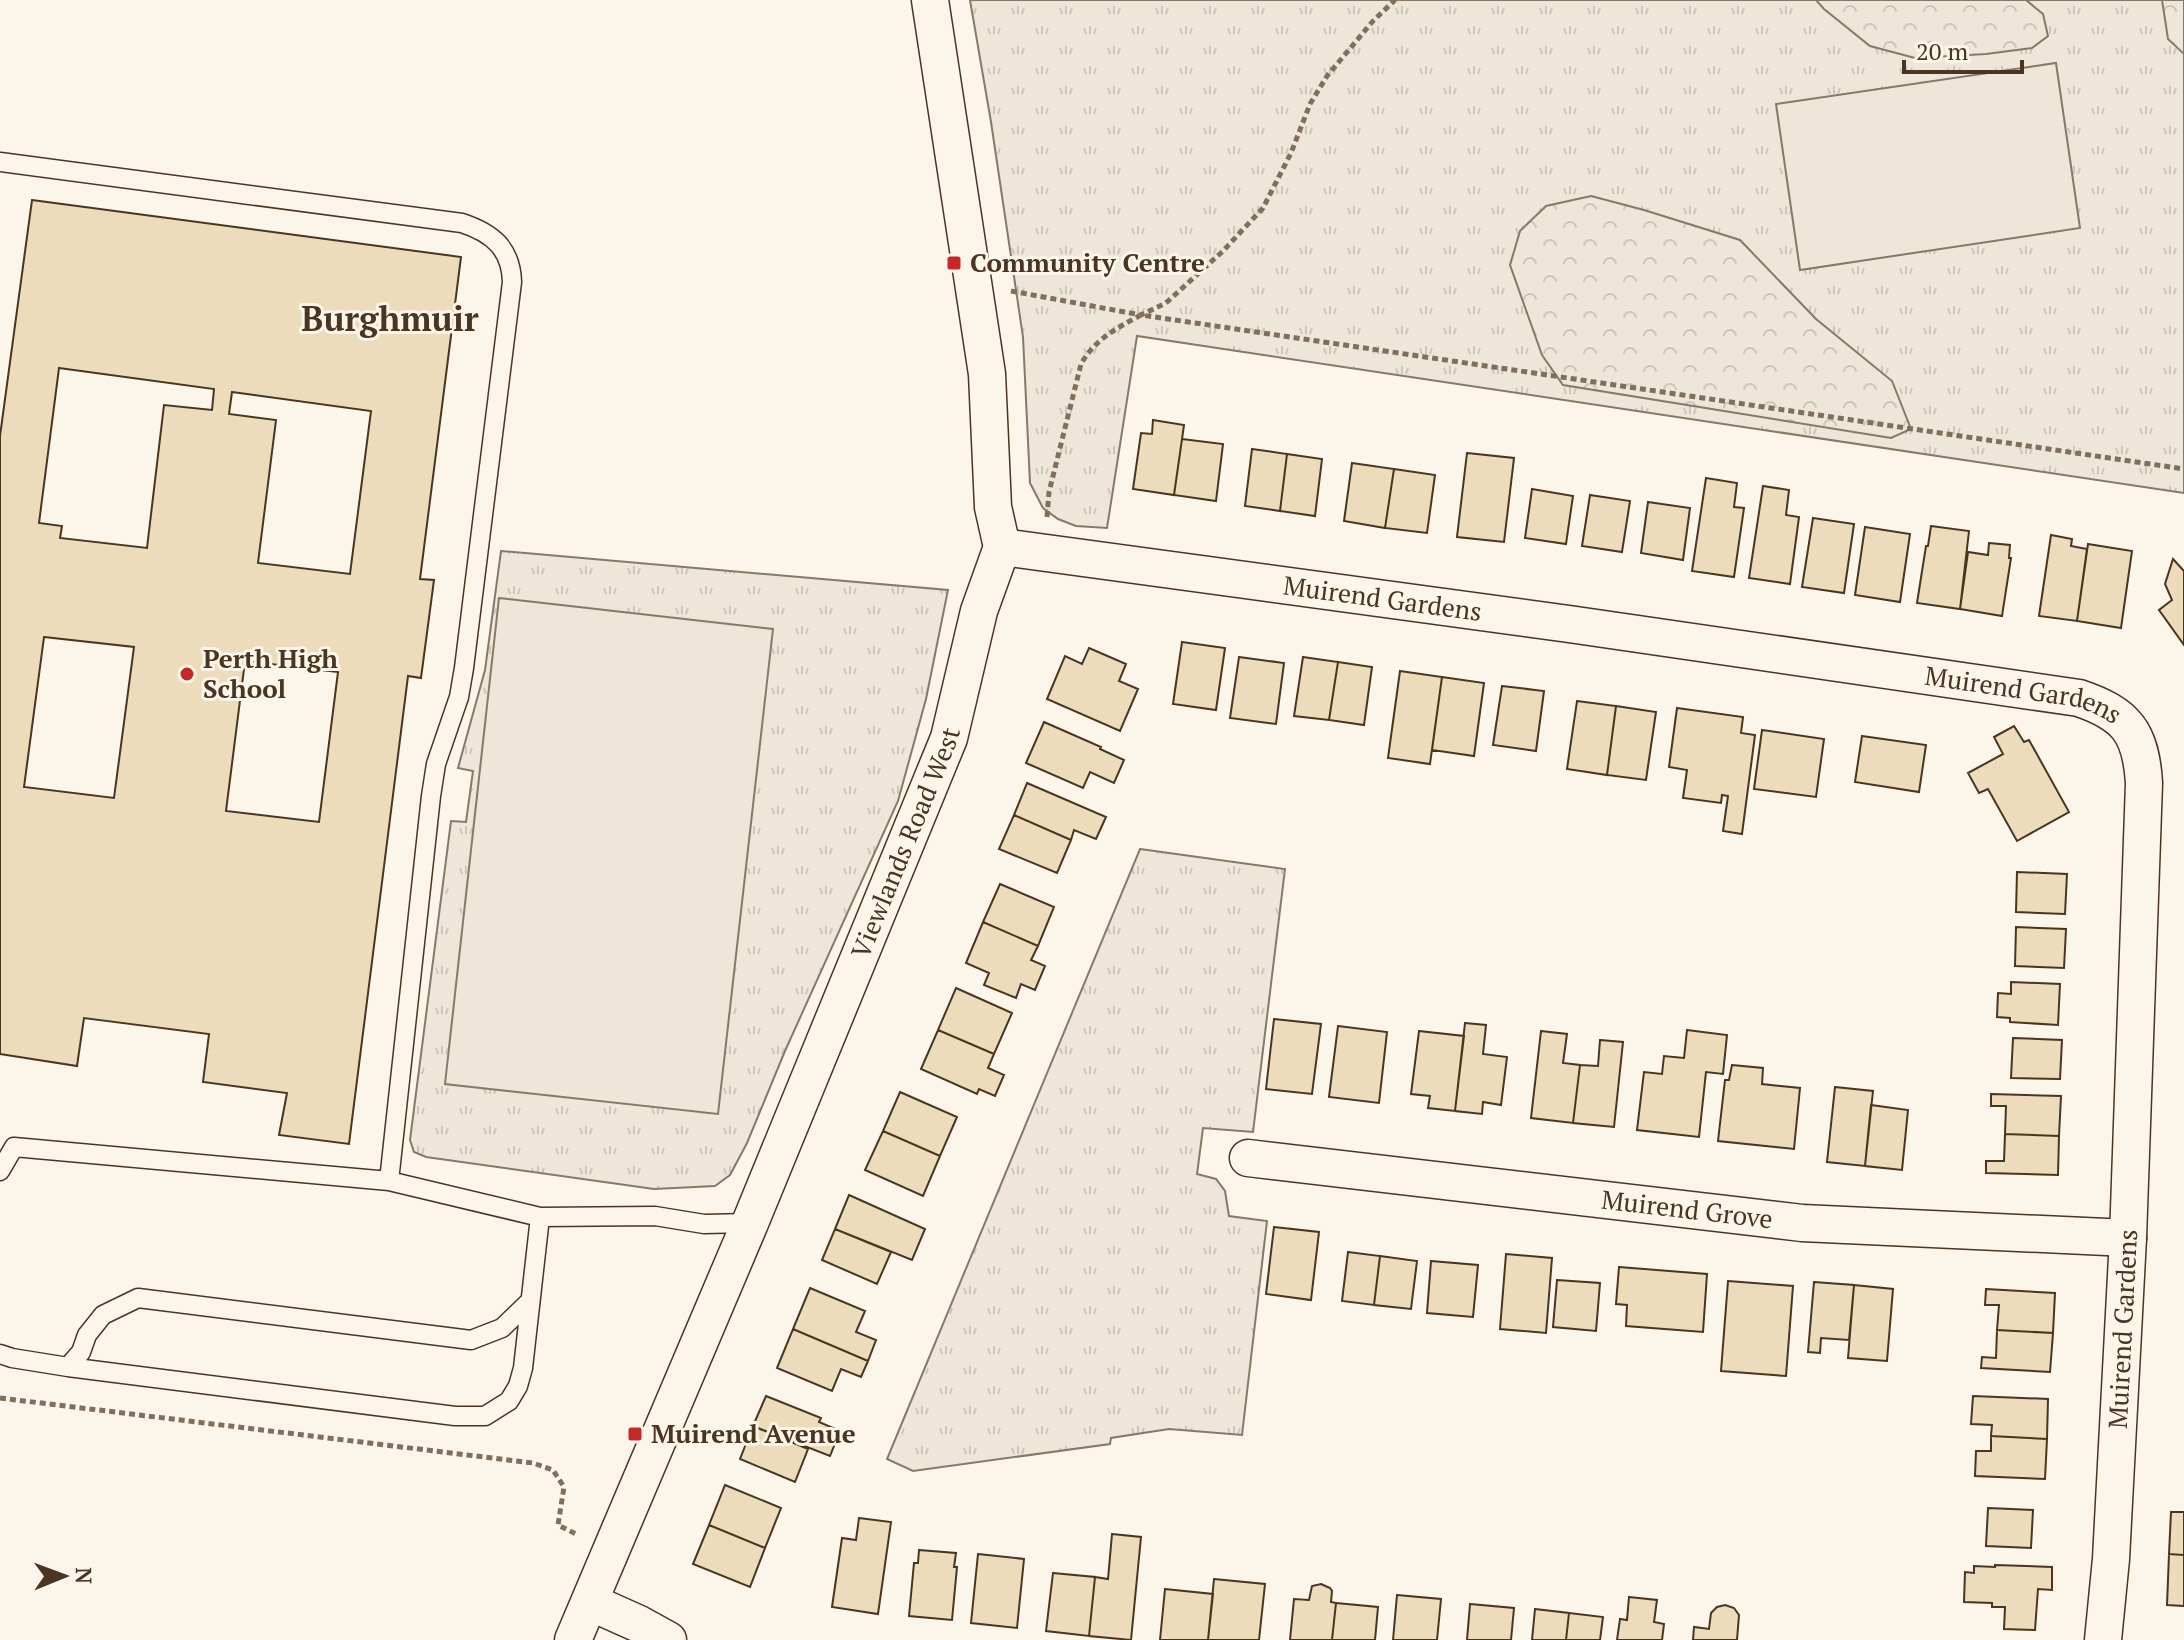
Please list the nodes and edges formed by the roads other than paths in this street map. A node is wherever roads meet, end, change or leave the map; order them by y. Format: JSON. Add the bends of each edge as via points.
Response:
{"nodes":[{"id":1,"x":930,"y":0,"type":"edge"},
{"id":2,"x":0,"y":162,"type":"edge"},
{"id":3,"x":1002,"y":547,"type":"junction"},
{"id":4,"x":1248,"y":1158,"type":"dead end"},
{"id":5,"x":0,"y":1171,"type":"edge"},
{"id":6,"x":389,"y":1181,"type":"junction"},
{"id":7,"x":540,"y":1217,"type":"junction"},
{"id":8,"x":750,"y":1223,"type":"junction"},
{"id":9,"x":2128,"y":1238,"type":"junction"},
{"id":10,"x":529,"y":1302,"type":"junction"},
{"id":11,"x":0,"y":1354,"type":"edge"},
{"id":12,"x":68,"y":1367,"type":"junction"},
{"id":13,"x":590,"y":1602,"type":"junction"},
{"id":14,"x":573,"y":1640,"type":"edge"},
{"id":15,"x":668,"y":1640,"type":"edge"},
{"id":16,"x":2103,"y":1640,"type":"edge"}],
"edges":[{"from":1,"to":3,"type":"street","via":[[987,374],[993,507]]},
{"from":2,"to":6,"type":"lane","via":[[462,223],[490,236],[511,268],[464,668],[431,796]]},
{"from":3,"to":8,"type":"street","name":"Viewlands Road West","via":[[979,611],[949,738]]},
{"from":3,"to":9,"type":"street","name":"Muirend Gardens","via":[[2079,698],[2104,707],[2124,722],[2137,743],[2144,783]]},
{"from":4,"to":9,"type":"street","name":"Muirend Grove","via":[[1802,1223]]},
{"from":5,"to":6,"type":"lane","via":[[14,1147]]},
{"from":6,"to":7,"type":"lane"},
{"from":7,"to":8,"type":"lane","via":[[655,1216],[704,1224]]},
{"from":7,"to":10,"type":"lane"},
{"from":8,"to":13,"type":"street","name":"Viewlands Road West"},
{"from":9,"to":16,"type":"street","name":"Muirend Gardens"},
{"from":10,"to":12,"type":"lane","via":[[502,1328],[471,1340],[138,1298],[103,1315]]},
{"from":10,"to":12,"type":"lane","via":[[518,1386],[509,1401],[485,1416]]},
{"from":11,"to":12,"type":"lane"},
{"from":13,"to":14,"type":"street","name":"Viewlands Road West"},
{"from":13,"to":15,"type":"street"}]}
